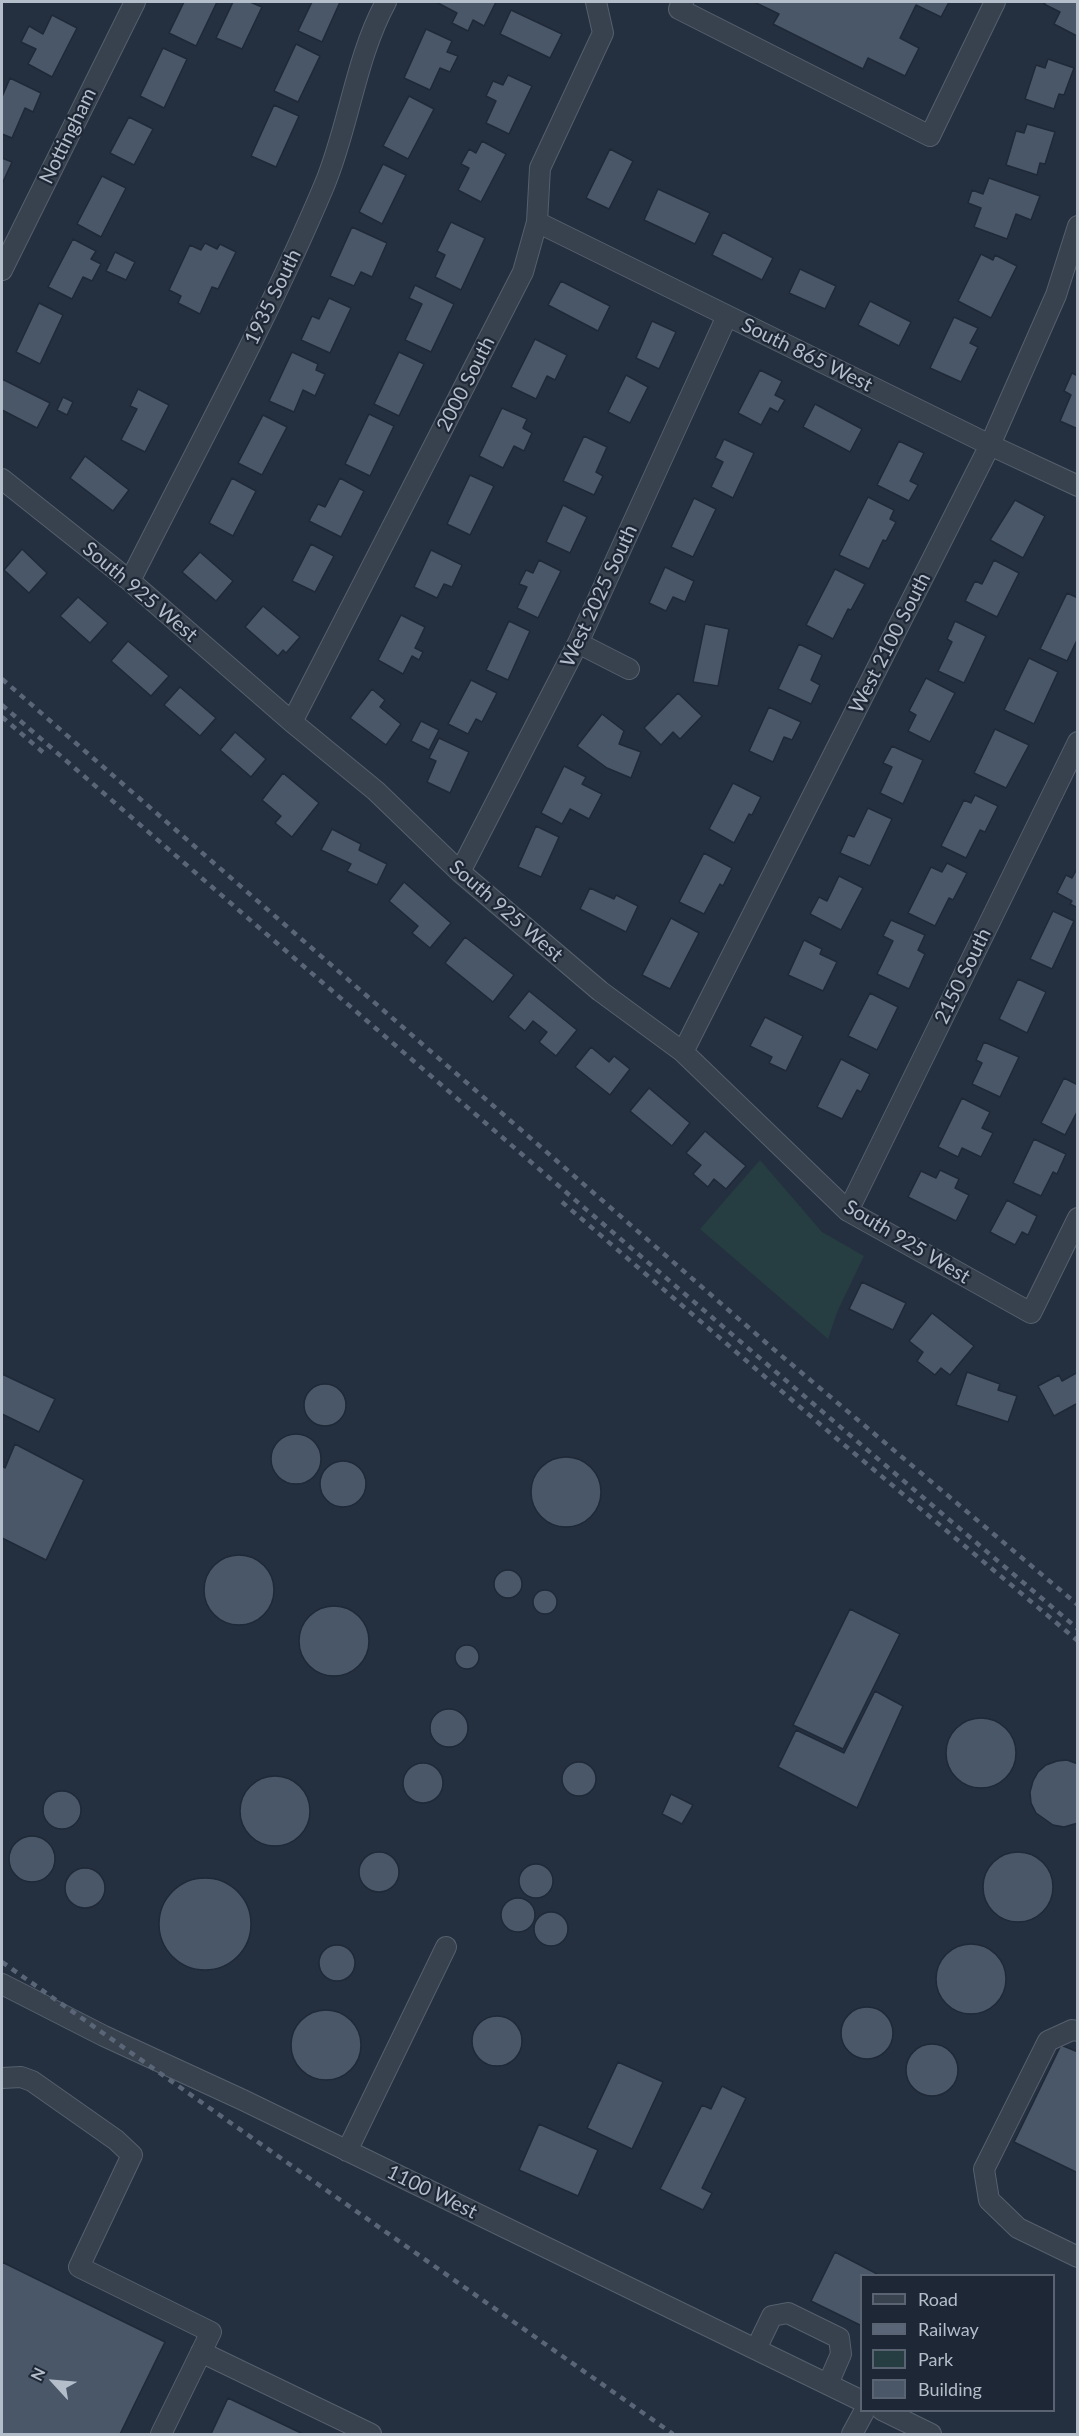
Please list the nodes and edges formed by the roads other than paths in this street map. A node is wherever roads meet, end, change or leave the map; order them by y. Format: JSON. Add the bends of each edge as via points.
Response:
{"nodes":[{"id":1,"x":135,"y":2,"type":"edge"},
{"id":2,"x":386,"y":2,"type":"edge"},
{"id":3,"x":596,"y":2,"type":"edge"},
{"id":4,"x":683,"y":2,"type":"edge"},
{"id":5,"x":994,"y":2,"type":"edge"},
{"id":6,"x":537,"y":222,"type":"junction"},
{"id":7,"x":1077,"y":226,"type":"edge"},
{"id":8,"x":2,"y":270,"type":"edge"},
{"id":9,"x":728,"y":316,"type":"junction"},
{"id":10,"x":990,"y":445,"type":"junction"},
{"id":11,"x":2,"y":479,"type":"edge"},
{"id":12,"x":1077,"y":486,"type":"edge"},
{"id":13,"x":130,"y":581,"type":"junction"},
{"id":14,"x":578,"y":643,"type":"junction"},
{"id":15,"x":629,"y":669,"type":"dead end"},
{"id":16,"x":292,"y":722,"type":"junction"},
{"id":17,"x":1077,"y":742,"type":"edge"},
{"id":18,"x":460,"y":872,"type":"junction"},
{"id":19,"x":683,"y":1052,"type":"junction"},
{"id":20,"x":848,"y":1211,"type":"junction"},
{"id":21,"x":1077,"y":1218,"type":"edge"},
{"id":22,"x":446,"y":1947,"type":"dead end"},
{"id":23,"x":2,"y":1984,"type":"edge"},
{"id":24,"x":1077,"y":2031,"type":"edge"},
{"id":25,"x":2,"y":2078,"type":"edge"},
{"id":26,"x":347,"y":2151,"type":"junction"},
{"id":27,"x":1077,"y":2257,"type":"edge"},
{"id":28,"x":756,"y":2349,"type":"junction"},
{"id":29,"x":201,"y":2352,"type":"junction"},
{"id":30,"x":828,"y":2384,"type":"junction"},
{"id":31,"x":860,"y":2400,"type":"edge"},
{"id":32,"x":864,"y":2412,"type":"edge"},
{"id":33,"x":886,"y":2412,"type":"edge"},
{"id":34,"x":858,"y":2432,"type":"edge"},
{"id":35,"x":161,"y":2434,"type":"edge"},
{"id":36,"x":371,"y":2434,"type":"edge"},
{"id":37,"x":931,"y":2434,"type":"edge"}],
"edges":[{"from":1,"to":8,"type":"street","name":"Nottingham"},
{"from":2,"to":13,"type":"street","name":"1935 South","via":[[352,92],[328,177],[294,256]]},
{"from":3,"to":6,"type":"street","name":"2000 South","via":[[603,33],[540,168]]},
{"from":4,"to":5,"type":"street","via":[[679,9],[930,136]]},
{"from":6,"to":9,"type":"street","name":"South 865 West"},
{"from":6,"to":16,"type":"street","name":"2000 South","via":[[523,272]]},
{"from":7,"to":10,"type":"street","name":"West 2100 South","via":[[1056,296]]},
{"from":9,"to":10,"type":"street","name":"South 865 West"},
{"from":9,"to":14,"type":"street","name":"West 2025 South"},
{"from":10,"to":12,"type":"street","name":"South 865 West"},
{"from":10,"to":19,"type":"street","name":"West 2100 South"},
{"from":11,"to":13,"type":"street","name":"South 925 West"},
{"from":13,"to":16,"type":"street","name":"South 925 West"},
{"from":14,"to":15,"type":"street"},
{"from":14,"to":18,"type":"street","name":"West 2025 South"},
{"from":16,"to":18,"type":"street","name":"South 925 West","via":[[376,791]]},
{"from":17,"to":20,"type":"street","name":"2150 South"},
{"from":18,"to":19,"type":"street","name":"South 925 West","via":[[600,992]]},
{"from":19,"to":20,"type":"street","name":"South 925 West"},
{"from":20,"to":21,"type":"street","name":"South 925 West","via":[[1031,1313]]},
{"from":22,"to":26,"type":"street"},
{"from":23,"to":26,"type":"street","name":"1100 West"},
{"from":24,"to":27,"type":"street","via":[[1048,2041],[984,2169],[989,2200],[1018,2228]]},
{"from":25,"to":29,"type":"street","via":[[32,2081],[132,2155],[79,2267],[211,2332]]},
{"from":26,"to":28,"type":"street","name":"1100 West"},
{"from":28,"to":30,"type":"street","name":"1100 West"},
{"from":28,"to":30,"type":"street","via":[[772,2316],[788,2313],[839,2338],[841,2354]]},
{"from":29,"to":35,"type":"street"},
{"from":29,"to":36,"type":"street"},
{"from":30,"to":31,"type":"street","name":"1100 West"},
{"from":32,"to":34,"type":"street"},
{"from":33,"to":37,"type":"street"}]}
